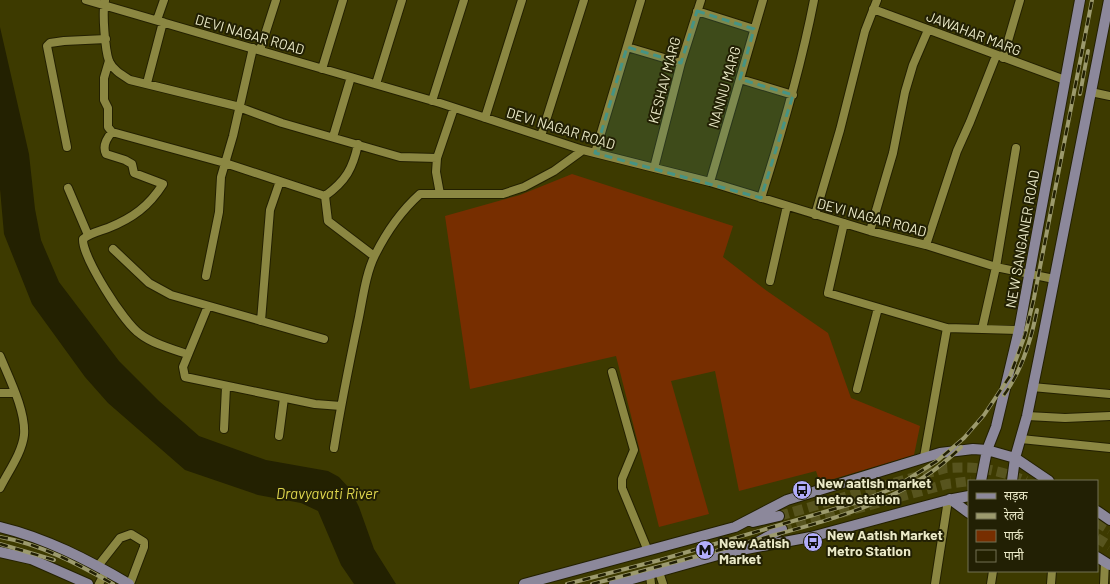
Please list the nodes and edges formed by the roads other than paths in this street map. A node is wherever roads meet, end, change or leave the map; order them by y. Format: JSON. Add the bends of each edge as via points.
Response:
{"nodes":[{"id":1,"x":86,"y":0,"type":"edge"},
{"id":2,"x":164,"y":0,"type":"edge"},
{"id":3,"x":276,"y":0,"type":"edge"},
{"id":4,"x":343,"y":0,"type":"edge"},
{"id":5,"x":402,"y":0,"type":"edge"},
{"id":6,"x":464,"y":0,"type":"edge"},
{"id":7,"x":522,"y":0,"type":"edge"},
{"id":8,"x":584,"y":0,"type":"edge"},
{"id":9,"x":641,"y":0,"type":"edge"},
{"id":10,"x":701,"y":0,"type":"edge"},
{"id":11,"x":763,"y":0,"type":"edge"},
{"id":12,"x":814,"y":0,"type":"edge"},
{"id":13,"x":877,"y":0,"type":"edge"},
{"id":14,"x":1020,"y":0,"type":"edge"},
{"id":15,"x":1080,"y":0,"type":"edge"},
{"id":16,"x":1109,"y":0,"type":"edge"},
{"id":17,"x":105,"y":2,"type":"edge"},
{"id":18,"x":873,"y":9,"type":"junction"},
{"id":19,"x":697,"y":11,"type":"junction"},
{"id":20,"x":160,"y":21,"type":"junction"},
{"id":21,"x":1108,"y":21,"type":"edge"},
{"id":22,"x":754,"y":29,"type":"junction"},
{"id":23,"x":928,"y":30,"type":"junction"},
{"id":24,"x":106,"y":39,"type":"junction"},
{"id":25,"x":627,"y":47,"type":"junction"},
{"id":26,"x":256,"y":49,"type":"junction"},
{"id":27,"x":1000,"y":57,"type":"junction"},
{"id":28,"x":109,"y":61,"type":"junction"},
{"id":29,"x":681,"y":63,"type":"junction"},
{"id":30,"x":322,"y":68,"type":"junction"},
{"id":31,"x":351,"y":77,"type":"junction"},
{"id":32,"x":740,"y":80,"type":"junction"},
{"id":33,"x":1065,"y":80,"type":"junction"},
{"id":34,"x":147,"y":83,"type":"junction"},
{"id":35,"x":376,"y":84,"type":"junction"},
{"id":36,"x":1091,"y":92,"type":"junction"},
{"id":37,"x":793,"y":94,"type":"junction"},
{"id":38,"x":1110,"y":96,"type":"edge"},
{"id":39,"x":432,"y":101,"type":"junction"},
{"id":40,"x":239,"y":108,"type":"junction"},
{"id":41,"x":454,"y":108,"type":"junction"},
{"id":42,"x":485,"y":118,"type":"junction"},
{"id":43,"x":112,"y":132,"type":"junction"},
{"id":44,"x":540,"y":136,"type":"junction"},
{"id":45,"x":333,"y":137,"type":"junction"},
{"id":46,"x":358,"y":144,"type":"junction"},
{"id":47,"x":67,"y":147,"type":"dead end"},
{"id":48,"x":1016,"y":148,"type":"dead end"},
{"id":49,"x":584,"y":150,"type":"junction"},
{"id":50,"x":595,"y":152,"type":"junction"},
{"id":51,"x":437,"y":158,"type":"junction"},
{"id":52,"x":225,"y":163,"type":"junction"},
{"id":53,"x":654,"y":168,"type":"junction"},
{"id":54,"x":280,"y":181,"type":"junction"},
{"id":55,"x":710,"y":182,"type":"junction"},
{"id":56,"x":68,"y":188,"type":"dead end"},
{"id":57,"x":440,"y":194,"type":"junction"},
{"id":58,"x":325,"y":196,"type":"junction"},
{"id":59,"x":761,"y":198,"type":"junction"},
{"id":60,"x":787,"y":206,"type":"junction"},
{"id":61,"x":815,"y":215,"type":"junction"},
{"id":62,"x":844,"y":224,"type":"junction"},
{"id":63,"x":870,"y":231,"type":"junction"},
{"id":64,"x":88,"y":235,"type":"junction"},
{"id":65,"x":926,"y":245,"type":"junction"},
{"id":66,"x":113,"y":249,"type":"dead end"},
{"id":67,"x":374,"y":256,"type":"junction"},
{"id":68,"x":996,"y":267,"type":"junction"},
{"id":69,"x":1030,"y":275,"type":"junction"},
{"id":70,"x":206,"y":276,"type":"dead end"},
{"id":71,"x":1054,"y":279,"type":"junction"},
{"id":72,"x":770,"y":282,"type":"dead end"},
{"id":73,"x":208,"y":306,"type":"junction"},
{"id":74,"x":878,"y":308,"type":"junction"},
{"id":75,"x":261,"y":321,"type":"junction"},
{"id":76,"x":947,"y":328,"type":"junction"},
{"id":77,"x":982,"y":329,"type":"junction"},
{"id":78,"x":1019,"y":330,"type":"junction"},
{"id":79,"x":324,"y":339,"type":"dead end"},
{"id":80,"x":188,"y":354,"type":"junction"},
{"id":81,"x":0,"y":356,"type":"edge"},
{"id":82,"x":612,"y":372,"type":"dead end"},
{"id":83,"x":226,"y":387,"type":"junction"},
{"id":84,"x":1032,"y":387,"type":"junction"},
{"id":85,"x":857,"y":389,"type":"dead end"},
{"id":86,"x":0,"y":393,"type":"edge"},
{"id":87,"x":15,"y":393,"type":"junction"},
{"id":88,"x":1110,"y":394,"type":"edge"},
{"id":89,"x":284,"y":398,"type":"junction"},
{"id":90,"x":341,"y":406,"type":"junction"},
{"id":91,"x":1026,"y":416,"type":"junction"},
{"id":92,"x":1110,"y":416,"type":"edge"},
{"id":93,"x":224,"y":429,"type":"dead end"},
{"id":94,"x":279,"y":436,"type":"dead end"},
{"id":95,"x":1020,"y":439,"type":"junction"},
{"id":96,"x":334,"y":448,"type":"dead end"},
{"id":97,"x":1110,"y":448,"type":"edge"},
{"id":98,"x":986,"y":450,"type":"junction"},
{"id":99,"x":924,"y":457,"type":"junction"},
{"id":100,"x":1015,"y":458,"type":"junction"},
{"id":101,"x":981,"y":480,"type":"edge"},
{"id":102,"x":1012,"y":480,"type":"edge"},
{"id":103,"x":1048,"y":480,"type":"edge"},
{"id":104,"x":0,"y":488,"type":"edge"},
{"id":105,"x":968,"y":496,"type":"edge"},
{"id":106,"x":949,"y":499,"type":"junction"},
{"id":107,"x":968,"y":512,"type":"edge"},
{"id":108,"x":1098,"y":512,"type":"edge"},
{"id":109,"x":779,"y":516,"type":"tunnel mouth"},
{"id":110,"x":1110,"y":520,"type":"edge"},
{"id":111,"x":0,"y":527,"type":"edge"},
{"id":112,"x":735,"y":527,"type":"junction"},
{"id":113,"x":782,"y":529,"type":"tunnel mouth"},
{"id":114,"x":748,"y":548,"type":"junction"},
{"id":115,"x":648,"y":551,"type":"junction"},
{"id":116,"x":0,"y":552,"type":"edge"},
{"id":117,"x":1104,"y":562,"type":"edge"},
{"id":118,"x":102,"y":569,"type":"junction"},
{"id":119,"x":993,"y":572,"type":"edge"},
{"id":120,"x":1052,"y":572,"type":"edge"},
{"id":121,"x":653,"y":577,"type":"edge"},
{"id":122,"x":620,"y":583,"type":"edge"},
{"id":123,"x":88,"y":584,"type":"edge"},
{"id":124,"x":99,"y":584,"type":"edge"},
{"id":125,"x":129,"y":584,"type":"edge"},
{"id":126,"x":524,"y":584,"type":"edge"},
{"id":127,"x":663,"y":584,"type":"edge"},
{"id":128,"x":935,"y":584,"type":"edge"},
{"id":129,"x":991,"y":584,"type":"edge"},
{"id":130,"x":1051,"y":584,"type":"edge"},
{"id":131,"x":1104,"y":584,"type":"edge"}],
"edges":[{"from":1,"to":17,"type":"street","name":"DEVI NAGAR ROAD"},
{"from":2,"to":20,"type":"street"},
{"from":3,"to":26,"type":"street"},
{"from":4,"to":30,"type":"street"},
{"from":5,"to":35,"type":"street"},
{"from":6,"to":39,"type":"street"},
{"from":7,"to":42,"type":"street"},
{"from":8,"to":44,"type":"street"},
{"from":9,"to":25,"type":"street"},
{"from":10,"to":19,"type":"street","name":"KESHAV MARG"},
{"from":11,"to":22,"type":"street","name":"NANNU MARG"},
{"from":12,"to":37,"type":"street","via":[[806,45]]},
{"from":13,"to":18,"type":"street"},
{"from":14,"to":27,"type":"street"},
{"from":15,"to":33,"type":"main road","name":"NEW SANGANER ROAD"},
{"from":16,"to":21,"type":"main road"},
{"from":17,"to":20,"type":"street","name":"DEVI NAGAR ROAD"},
{"from":17,"to":24,"type":"street"},
{"from":18,"to":23,"type":"street","name":"JAWAHAR MARG"},
{"from":18,"to":61,"type":"street"},
{"from":19,"to":22,"type":"street"},
{"from":19,"to":29,"type":"street","name":"KESHAV MARG"},
{"from":20,"to":26,"type":"street","name":"DEVI NAGAR ROAD"},
{"from":20,"to":34,"type":"street"},
{"from":21,"to":36,"type":"main road"},
{"from":22,"to":32,"type":"street","name":"NANNU MARG"},
{"from":23,"to":27,"type":"street","name":"JAWAHAR MARG"},
{"from":23,"to":63,"type":"street","via":[[909,78],[893,152]]},
{"from":24,"to":28,"type":"street"},
{"from":24,"to":47,"type":"street","via":[[64,41],[50,43],[47,46]]},
{"from":25,"to":29,"type":"street"},
{"from":25,"to":50,"type":"street"},
{"from":26,"to":30,"type":"street","name":"DEVI NAGAR ROAD"},
{"from":26,"to":40,"type":"street"},
{"from":27,"to":33,"type":"street","name":"JAWAHAR MARG"},
{"from":27,"to":65,"type":"street","via":[[957,151]]},
{"from":28,"to":34,"type":"street","via":[[117,72],[130,80]]},
{"from":28,"to":43,"type":"street","via":[[104,78],[104,95],[108,108],[108,126]]},
{"from":29,"to":53,"type":"street","name":"KESHAV MARG"},
{"from":30,"to":31,"type":"street","name":"DEVI NAGAR ROAD"},
{"from":31,"to":35,"type":"street","name":"DEVI NAGAR ROAD"},
{"from":31,"to":45,"type":"street"},
{"from":32,"to":37,"type":"street"},
{"from":32,"to":55,"type":"street","name":"NANNU MARG"},
{"from":33,"to":69,"type":"main road","name":"NEW SANGANER ROAD"},
{"from":34,"to":40,"type":"street"},
{"from":35,"to":39,"type":"street","name":"DEVI NAGAR ROAD"},
{"from":36,"to":38,"type":"street"},
{"from":36,"to":71,"type":"main road"},
{"from":37,"to":59,"type":"street"},
{"from":39,"to":41,"type":"street","name":"DEVI NAGAR ROAD"},
{"from":40,"to":45,"type":"street"},
{"from":40,"to":52,"type":"street"},
{"from":41,"to":42,"type":"street","name":"DEVI NAGAR ROAD"},
{"from":41,"to":51,"type":"street"},
{"from":42,"to":44,"type":"street","name":"DEVI NAGAR ROAD"},
{"from":43,"to":52,"type":"street"},
{"from":43,"to":64,"type":"street","via":[[106,140],[106,154],[132,164],[134,173],[164,184],[153,200],[140,211]]},
{"from":44,"to":49,"type":"street","name":"DEVI NAGAR ROAD"},
{"from":45,"to":46,"type":"street"},
{"from":46,"to":51,"type":"street","via":[[400,157]]},
{"from":46,"to":58,"type":"street","via":[[351,170],[338,187]]},
{"from":48,"to":68,"type":"street"},
{"from":49,"to":50,"type":"street","name":"DEVI NAGAR ROAD"},
{"from":49,"to":57,"type":"street","via":[[554,171],[524,187],[502,194]]},
{"from":50,"to":53,"type":"street","name":"DEVI NAGAR ROAD"},
{"from":51,"to":57,"type":"street","via":[[436,172]]},
{"from":52,"to":54,"type":"street"},
{"from":52,"to":70,"type":"street","via":[[221,177],[219,212]]},
{"from":53,"to":55,"type":"street","name":"DEVI NAGAR ROAD"},
{"from":54,"to":58,"type":"street"},
{"from":54,"to":75,"type":"street","via":[[270,210]]},
{"from":55,"to":59,"type":"street","name":"DEVI NAGAR ROAD"},
{"from":56,"to":64,"type":"street"},
{"from":57,"to":67,"type":"street","via":[[420,194],[409,204]]},
{"from":58,"to":67,"type":"street","via":[[328,221]]},
{"from":59,"to":60,"type":"street","name":"DEVI NAGAR ROAD"},
{"from":60,"to":61,"type":"street","name":"DEVI NAGAR ROAD"},
{"from":60,"to":72,"type":"street"},
{"from":61,"to":62,"type":"street","name":"DEVI NAGAR ROAD"},
{"from":62,"to":63,"type":"street","name":"DEVI NAGAR ROAD"},
{"from":62,"to":74,"type":"street","via":[[828,293]]},
{"from":63,"to":65,"type":"street","name":"DEVI NAGAR ROAD"},
{"from":64,"to":80,"type":"street","via":[[82,239],[82,244],[93,267],[130,326],[154,342]]},
{"from":65,"to":68,"type":"street","name":"DEVI NAGAR ROAD"},
{"from":66,"to":73,"type":"street","via":[[149,283],[171,295]]},
{"from":67,"to":90,"type":"street"},
{"from":68,"to":69,"type":"street","name":"DEVI NAGAR ROAD"},
{"from":68,"to":77,"type":"street"},
{"from":69,"to":71,"type":"street","name":"DEVI NAGAR ROAD"},
{"from":69,"to":78,"type":"main road","name":"NEW SANGANER ROAD"},
{"from":71,"to":84,"type":"main road"},
{"from":73,"to":75,"type":"street"},
{"from":73,"to":80,"type":"street"},
{"from":74,"to":76,"type":"street"},
{"from":74,"to":85,"type":"street"},
{"from":75,"to":79,"type":"street"},
{"from":76,"to":77,"type":"street"},
{"from":76,"to":99,"type":"street"},
{"from":77,"to":78,"type":"street"},
{"from":78,"to":98,"type":"main road","name":"NEW SANGANER ROAD","via":[[996,427]]},
{"from":80,"to":83,"type":"street","via":[[183,367],[185,377]]},
{"from":81,"to":87,"type":"street"},
{"from":82,"to":115,"type":"street","via":[[634,450],[624,470],[622,488]]},
{"from":83,"to":89,"type":"street"},
{"from":83,"to":93,"type":"street"},
{"from":84,"to":88,"type":"street"},
{"from":84,"to":91,"type":"main road"},
{"from":86,"to":87,"type":"street"},
{"from":87,"to":104,"type":"street","via":[[24,436]]},
{"from":89,"to":90,"type":"street"},
{"from":89,"to":94,"type":"street"},
{"from":90,"to":96,"type":"street"},
{"from":91,"to":92,"type":"street"},
{"from":91,"to":95,"type":"main road"},
{"from":95,"to":97,"type":"street"},
{"from":95,"to":100,"type":"main road"},
{"from":98,"to":99,"type":"main road","via":[[973,449]]},
{"from":98,"to":100,"type":"main road"},
{"from":98,"to":101,"type":"main road","name":"NEW SANGANER ROAD"},
{"from":99,"to":112,"type":"main road","via":[[788,500]]},
{"from":100,"to":102,"type":"main road"},
{"from":100,"to":103,"type":"main road"},
{"from":105,"to":106,"type":"main road"},
{"from":106,"to":107,"type":"main road"},
{"from":106,"to":114,"type":"main road","via":[[811,537]]},
{"from":106,"to":128,"type":"street"},
{"from":108,"to":110,"type":"main road"},
{"from":109,"to":112,"type":"main road"},
{"from":111,"to":118,"type":"main road","via":[[54,545]]},
{"from":112,"to":115,"type":"main road"},
{"from":113,"to":114,"type":"main road"},
{"from":114,"to":121,"type":"main road"},
{"from":115,"to":126,"type":"main road"},
{"from":116,"to":123,"type":"main road","via":[[30,559]]},
{"from":117,"to":131,"type":"street"},
{"from":118,"to":124,"type":"street"},
{"from":118,"to":125,"type":"main road"},
{"from":118,"to":125,"type":"street","via":[[120,538],[131,534],[144,542],[144,547]]},
{"from":119,"to":129,"type":"street"},
{"from":120,"to":130,"type":"street"},
{"from":121,"to":122,"type":"main road"},
{"from":121,"to":127,"type":"street"}]}
